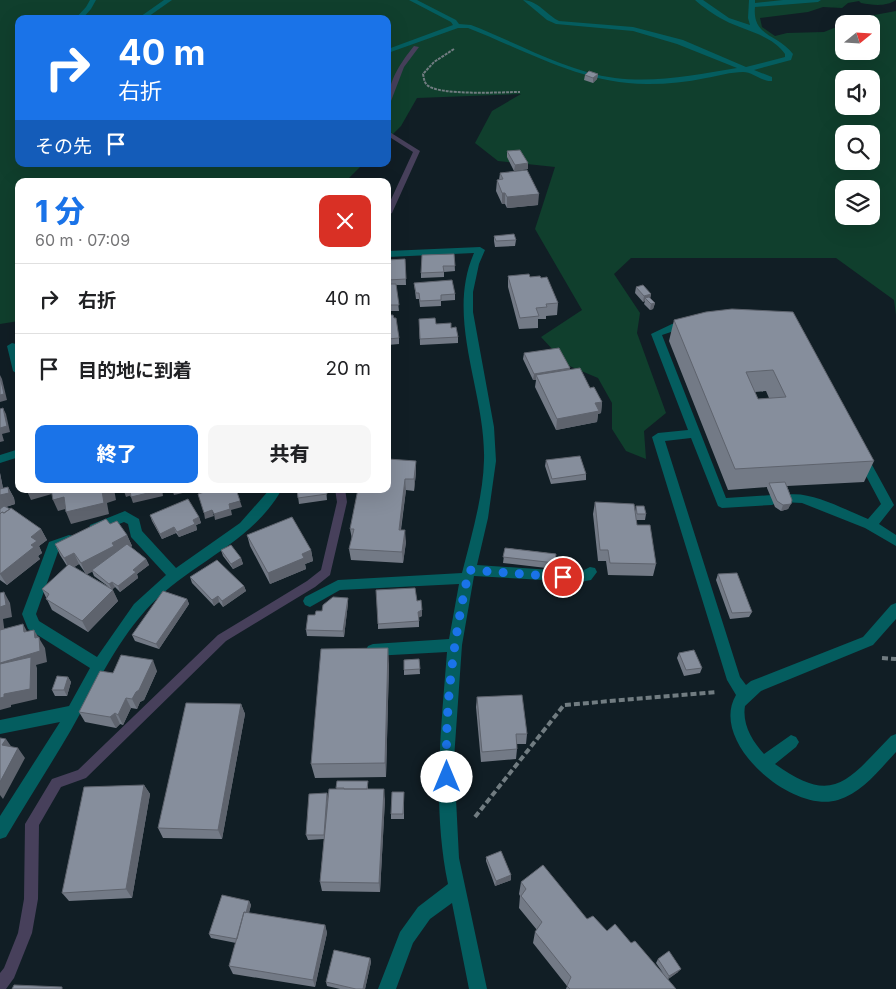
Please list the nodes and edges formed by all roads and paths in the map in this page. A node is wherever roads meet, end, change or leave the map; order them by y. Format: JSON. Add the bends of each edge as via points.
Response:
{"nodes":[{"id":1,"x":94,"y":0,"type":"edge"},
{"id":2,"x":170,"y":0,"type":"edge"},
{"id":3,"x":412,"y":0,"type":"edge"},
{"id":4,"x":526,"y":0,"type":"edge"},
{"id":5,"x":698,"y":0,"type":"edge"},
{"id":6,"x":818,"y":0,"type":"edge"},
{"id":7,"x":752,"y":3,"type":"edge"},
{"id":8,"x":82,"y":15,"type":"edge"},
{"id":9,"x":146,"y":15,"type":"edge"},
{"id":10,"x":457,"y":26,"type":"junction"},
{"id":11,"x":758,"y":30,"type":"junction"},
{"id":12,"x":391,"y":50,"type":"edge"},
{"id":13,"x":746,"y":69,"type":"junction"},
{"id":14,"x":776,"y":71,"type":"junction"},
{"id":15,"x":762,"y":85,"type":"dead end"},
{"id":16,"x":520,"y":92,"type":"dead end"},
{"id":17,"x":391,"y":254,"type":"edge"},
{"id":18,"x":704,"y":320,"type":"edge"},
{"id":19,"x":12,"y":346,"type":"dead end"},
{"id":20,"x":15,"y":357,"type":"edge"},
{"id":21,"x":695,"y":434,"type":"junction"},
{"id":22,"x":856,"y":446,"type":"edge"},
{"id":23,"x":15,"y":454,"type":"edge"},
{"id":24,"x":0,"y":459,"type":"edge"},
{"id":25,"x":273,"y":493,"type":"edge"},
{"id":26,"x":786,"y":499,"type":"edge"},
{"id":27,"x":772,"y":500,"type":"edge"},
{"id":28,"x":870,"y":525,"type":"junction"},
{"id":29,"x":896,"y":541,"type":"edge"},
{"id":30,"x":590,"y":572,"type":"dead end"},
{"id":31,"x":468,"y":574,"type":"junction"},
{"id":32,"x":175,"y":576,"type":"junction"},
{"id":33,"x":310,"y":601,"type":"dead end"},
{"id":34,"x":896,"y":609,"type":"edge"},
{"id":35,"x":455,"y":645,"type":"junction"},
{"id":36,"x":361,"y":650,"type":"edge"},
{"id":37,"x":99,"y":666,"type":"junction"},
{"id":38,"x":721,"y":692,"type":"dead end"},
{"id":39,"x":744,"y":695,"type":"junction"},
{"id":40,"x":73,"y":712,"type":"junction"},
{"id":41,"x":0,"y":727,"type":"edge"},
{"id":42,"x":896,"y":741,"type":"edge"},
{"id":43,"x":791,"y":742,"type":"dead end"},
{"id":44,"x":763,"y":764,"type":"junction"},
{"id":45,"x":448,"y":829,"type":"junction"},
{"id":46,"x":0,"y":831,"type":"edge"},
{"id":47,"x":457,"y":888,"type":"junction"},
{"id":48,"x":387,"y":989,"type":"edge"},
{"id":49,"x":478,"y":989,"type":"edge"}],
"edges":[{"from":1,"to":8,"type":"lane"},
{"from":2,"to":9,"type":"lane"},
{"from":3,"to":10,"type":"lane","via":[[454,21]]},
{"from":4,"to":13,"type":"lane","via":[[558,23],[633,29],[680,42]]},
{"from":5,"to":11,"type":"lane","via":[[727,19]]},
{"from":6,"to":7,"type":"lane"},
{"from":7,"to":11,"type":"lane","via":[[752,22]]},
{"from":10,"to":12,"type":"lane"},
{"from":10,"to":13,"type":"lane","via":[[469,26],[580,72],[608,78],[663,83]]},
{"from":10,"to":16,"type":"path","via":[[463,38],[458,47],[434,62],[423,74],[424,81],[429,86],[447,91]]},
{"from":11,"to":14,"type":"lane","via":[[789,54]]},
{"from":13,"to":14,"type":"lane"},
{"from":13,"to":14,"type":"lane"},
{"from":14,"to":15,"type":"lane"},
{"from":17,"to":31,"type":"lane","via":[[480,250],[468,292],[468,312],[488,427],[490,461],[482,518]]},
{"from":18,"to":21,"type":"lane","via":[[656,334]]},
{"from":19,"to":20,"type":"lane"},
{"from":21,"to":27,"type":"lane","via":[[722,503]]},
{"from":21,"to":39,"type":"lane","via":[[658,437],[734,680]]},
{"from":22,"to":28,"type":"lane","via":[[888,505]]},
{"from":23,"to":24,"type":"lane"},
{"from":25,"to":32,"type":"lane","via":[[239,531]]},
{"from":26,"to":28,"type":"lane","via":[[804,498]]},
{"from":28,"to":29,"type":"lane"},
{"from":30,"to":31,"type":"lane","via":[[580,577]]},
{"from":31,"to":33,"type":"lane","via":[[338,585]]},
{"from":31,"to":35,"type":"lane"},
{"from":32,"to":37,"type":"lane","via":[[139,608]]},
{"from":32,"to":37,"type":"lane","via":[[136,533],[134,522],[125,516],[54,546],[29,614],[33,625]]},
{"from":34,"to":39,"type":"lane","via":[[868,641],[756,686]]},
{"from":35,"to":36,"type":"lane"},
{"from":35,"to":45,"type":"lane","via":[[446,759]]},
{"from":37,"to":40,"type":"lane"},
{"from":38,"to":45,"type":"path","via":[[564,705],[468,825]]},
{"from":39,"to":44,"type":"lane","via":[[737,707],[736,722],[742,737]]},
{"from":40,"to":41,"type":"lane"},
{"from":40,"to":46,"type":"lane"},
{"from":42,"to":44,"type":"lane","via":[[859,779],[836,793],[804,790],[786,782]]},
{"from":43,"to":44,"type":"lane"},
{"from":45,"to":47,"type":"lane"},
{"from":47,"to":48,"type":"lane","via":[[424,913],[406,938]]},
{"from":47,"to":49,"type":"lane"}]}
